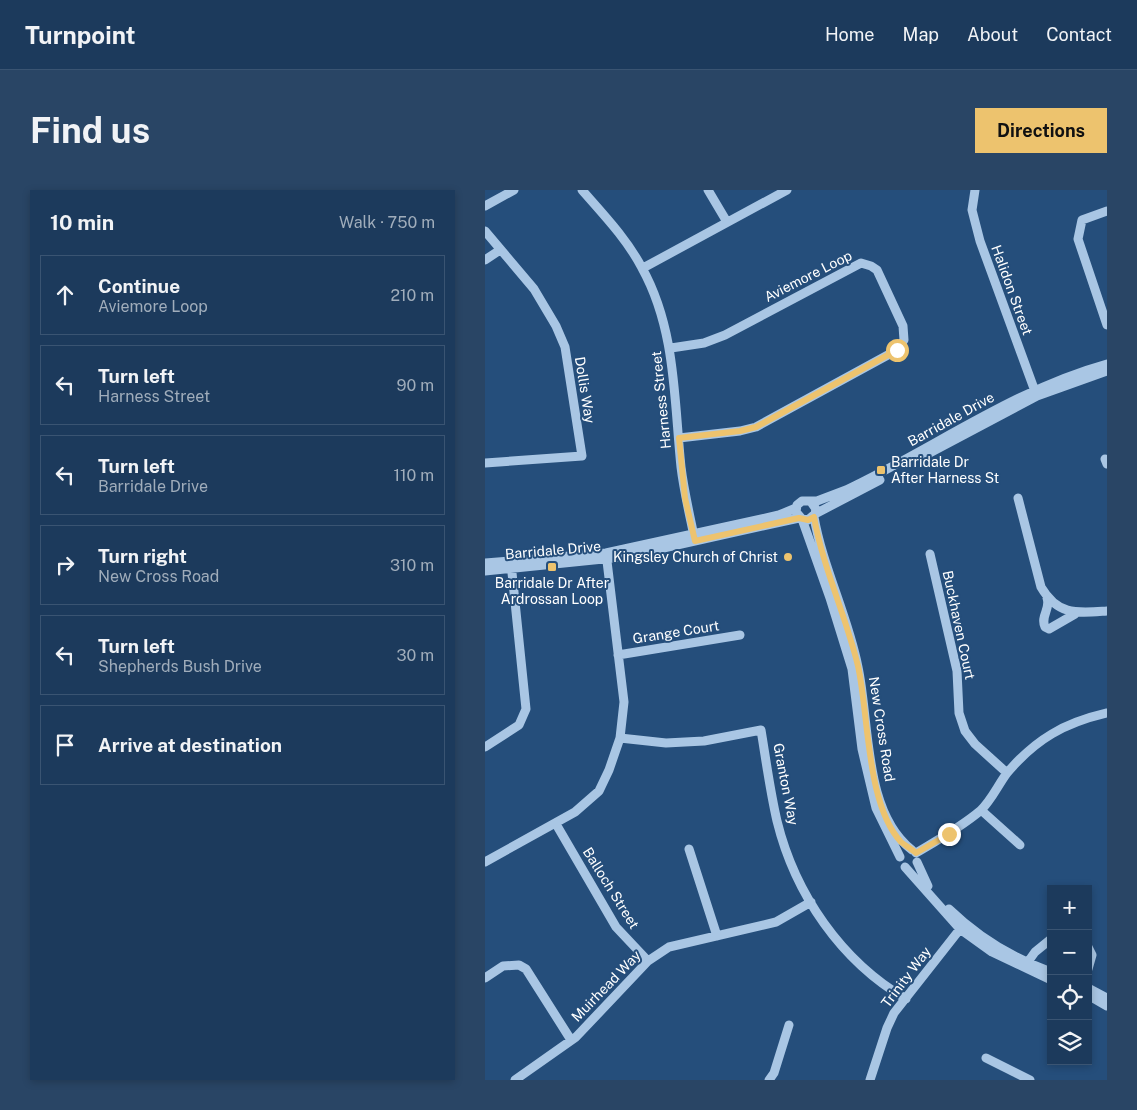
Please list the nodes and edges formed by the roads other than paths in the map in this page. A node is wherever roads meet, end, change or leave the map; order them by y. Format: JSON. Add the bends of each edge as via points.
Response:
{"nodes":[{"id":1,"x":515,"y":190,"type":"edge"},
{"id":2,"x":582,"y":190,"type":"edge"},
{"id":3,"x":708,"y":190,"type":"edge"},
{"id":4,"x":787,"y":190,"type":"edge"},
{"id":5,"x":975,"y":190,"type":"edge"},
{"id":6,"x":485,"y":206,"type":"edge"},
{"id":7,"x":1107,"y":212,"type":"edge"},
{"id":8,"x":727,"y":222,"type":"junction"},
{"id":9,"x":485,"y":231,"type":"edge"},
{"id":10,"x":500,"y":250,"type":"junction"},
{"id":11,"x":485,"y":260,"type":"edge"},
{"id":12,"x":643,"y":268,"type":"junction"},
{"id":13,"x":1107,"y":325,"type":"edge"},
{"id":14,"x":671,"y":348,"type":"junction"},
{"id":15,"x":1107,"y":364,"type":"edge"},
{"id":16,"x":1107,"y":371,"type":"edge"},
{"id":17,"x":1036,"y":393,"type":"junction"},
{"id":18,"x":679,"y":438,"type":"junction"},
{"id":19,"x":485,"y":463,"type":"edge"},
{"id":20,"x":1018,"y":498,"type":"dead end"},
{"id":21,"x":811,"y":502,"type":"junction"},
{"id":22,"x":799,"y":515,"type":"junction"},
{"id":23,"x":814,"y":516,"type":"junction"},
{"id":24,"x":695,"y":538,"type":"junction"},
{"id":25,"x":929,"y":554,"type":"dead end"},
{"id":26,"x":606,"y":556,"type":"junction"},
{"id":27,"x":485,"y":563,"type":"edge"},
{"id":28,"x":511,"y":565,"type":"junction"},
{"id":29,"x":485,"y":570,"type":"edge"},
{"id":30,"x":1047,"y":598,"type":"junction"},
{"id":31,"x":1107,"y":611,"type":"edge"},
{"id":32,"x":1075,"y":614,"type":"junction"},
{"id":33,"x":739,"y":635,"type":"dead end"},
{"id":34,"x":618,"y":655,"type":"junction"},
{"id":35,"x":1107,"y":713,"type":"edge"},
{"id":36,"x":620,"y":738,"type":"junction"},
{"id":37,"x":485,"y":747,"type":"edge"},
{"id":38,"x":1007,"y":773,"type":"junction"},
{"id":39,"x":981,"y":810,"type":"junction"},
{"id":40,"x":556,"y":824,"type":"junction"},
{"id":41,"x":1020,"y":845,"type":"dead end"},
{"id":42,"x":689,"y":849,"type":"dead end"},
{"id":43,"x":915,"y":855,"type":"junction"},
{"id":44,"x":900,"y":857,"type":"junction"},
{"id":45,"x":485,"y":862,"type":"edge"},
{"id":46,"x":905,"y":867,"type":"junction"},
{"id":47,"x":811,"y":902,"type":"junction"},
{"id":48,"x":962,"y":926,"type":"junction"},
{"id":49,"x":717,"y":936,"type":"junction"},
{"id":50,"x":1047,"y":942,"type":"edge"},
{"id":51,"x":648,"y":961,"type":"junction"},
{"id":52,"x":1025,"y":966,"type":"junction"},
{"id":53,"x":1047,"y":971,"type":"edge"},
{"id":54,"x":485,"y":978,"type":"edge"},
{"id":55,"x":1047,"y":978,"type":"edge"},
{"id":56,"x":1092,"y":990,"type":"edge"},
{"id":57,"x":1092,"y":997,"type":"edge"},
{"id":58,"x":1107,"y":998,"type":"edge"},
{"id":59,"x":906,"y":999,"type":"junction"},
{"id":60,"x":1107,"y":1006,"type":"edge"},
{"id":61,"x":789,"y":1025,"type":"dead end"},
{"id":62,"x":571,"y":1040,"type":"junction"},
{"id":63,"x":986,"y":1058,"type":"dead end"},
{"id":64,"x":515,"y":1080,"type":"edge"},
{"id":65,"x":769,"y":1080,"type":"edge"},
{"id":66,"x":870,"y":1080,"type":"edge"},
{"id":67,"x":1030,"y":1080,"type":"edge"}],
"edges":[{"from":1,"to":6,"type":"street"},
{"from":2,"to":12,"type":"street","name":"Harness Street"},
{"from":3,"to":8,"type":"street"},
{"from":4,"to":8,"type":"street"},
{"from":5,"to":17,"type":"street","name":"Halidon Street","via":[[972,210],[979,241]]},
{"from":7,"to":13,"type":"street","via":[[1082,220],[1078,239]]},
{"from":8,"to":12,"type":"street"},
{"from":9,"to":10,"type":"street","name":"Dollis Way"},
{"from":10,"to":11,"type":"street"},
{"from":10,"to":19,"type":"street","name":"Dollis Way","via":[[534,289],[565,347],[583,456]]},
{"from":12,"to":14,"type":"street","name":"Harness Street"},
{"from":14,"to":18,"type":"street","name":"Harness Street"},
{"from":14,"to":18,"type":"street","name":"Aviemore Loop","via":[[704,343],[725,335],[861,263],[871,266],[881,276],[904,334],[897,350],[756,427]]},
{"from":15,"to":17,"type":"street","name":"Barridale Drive"},
{"from":16,"to":17,"type":"street","name":"Barridale Drive"},
{"from":17,"to":21,"type":"street","name":"Barridale Drive","via":[[955,431],[861,483],[826,499]]},
{"from":17,"to":23,"type":"street","name":"Barridale Drive"},
{"from":18,"to":24,"type":"street","name":"Harness Street","via":[[685,498]]},
{"from":20,"to":30,"type":"street","via":[[1041,587]]},
{"from":21,"to":22,"type":"street","via":[[802,501]]},
{"from":21,"to":23,"type":"street","via":[[816,508]]},
{"from":22,"to":23,"type":"street","via":[[808,520]]},
{"from":22,"to":24,"type":"street","name":"Barridale Drive","via":[[779,515]]},
{"from":22,"to":44,"type":"street","name":"New Cross Road","via":[[831,598],[852,669],[862,749],[876,808]]},
{"from":23,"to":43,"type":"street","name":"New Cross Road","via":[[858,667],[869,748],[882,806],[901,842]]},
{"from":24,"to":26,"type":"street","name":"Barridale Drive"},
{"from":25,"to":38,"type":"street","name":"Buckhaven Court","via":[[957,671],[959,713],[965,730],[975,744]]},
{"from":26,"to":28,"type":"street","name":"Barridale Drive"},
{"from":26,"to":34,"type":"street"},
{"from":27,"to":28,"type":"street","name":"Barridale Drive"},
{"from":28,"to":29,"type":"street","name":"Barridale Drive"},
{"from":28,"to":37,"type":"street","via":[[526,709],[519,724]]},
{"from":30,"to":32,"type":"street"},
{"from":30,"to":32,"type":"street","via":[[1049,603],[1043,623],[1049,629]]},
{"from":31,"to":32,"type":"street"},
{"from":33,"to":34,"type":"street","name":"Grange Court"},
{"from":34,"to":36,"type":"street","via":[[624,702]]},
{"from":35,"to":38,"type":"street","via":[[1072,722],[1052,732]]},
{"from":36,"to":40,"type":"street","via":[[599,791]]},
{"from":36,"to":47,"type":"street","name":"Granton Way","via":[[666,743],[705,741],[761,730],[777,821],[794,870]]},
{"from":38,"to":39,"type":"street"},
{"from":39,"to":41,"type":"street"},
{"from":39,"to":43,"type":"street"},
{"from":40,"to":45,"type":"street"},
{"from":40,"to":51,"type":"street","name":"Balloch Street","via":[[616,927]]},
{"from":42,"to":49,"type":"street"},
{"from":43,"to":44,"type":"street","via":[[904,850]]},
{"from":43,"to":46,"type":"street","via":[[913,866]]},
{"from":43,"to":48,"type":"street","name":"New Cross Road","via":[[931,890]]},
{"from":44,"to":46,"type":"street"},
{"from":46,"to":48,"type":"street","name":"New Cross Road"},
{"from":47,"to":49,"type":"street","name":"Muirhead Way","via":[[775,922]]},
{"from":47,"to":59,"type":"street","name":"Granton Way","via":[[836,941],[852,958],[883,985]]},
{"from":48,"to":52,"type":"street","name":"New Cross Road","via":[[992,952]]},
{"from":48,"to":59,"type":"street","name":"Trinity Way"},
{"from":49,"to":51,"type":"street","name":"Muirhead Way","via":[[669,947]]},
{"from":50,"to":52,"type":"street"},
{"from":51,"to":62,"type":"street","name":"Muirhead Way"},
{"from":52,"to":53,"type":"street","name":"New Cross Road"},
{"from":52,"to":55,"type":"street","name":"New Cross Road"},
{"from":54,"to":62,"type":"street","via":[[503,966],[519,965],[526,969]]},
{"from":56,"to":58,"type":"street"},
{"from":57,"to":60,"type":"street"},
{"from":59,"to":66,"type":"street","name":"Trinity Way","via":[[887,1028]]},
{"from":61,"to":65,"type":"street"},
{"from":62,"to":64,"type":"street","name":"Muirhead Way"},
{"from":63,"to":67,"type":"street"}]}
